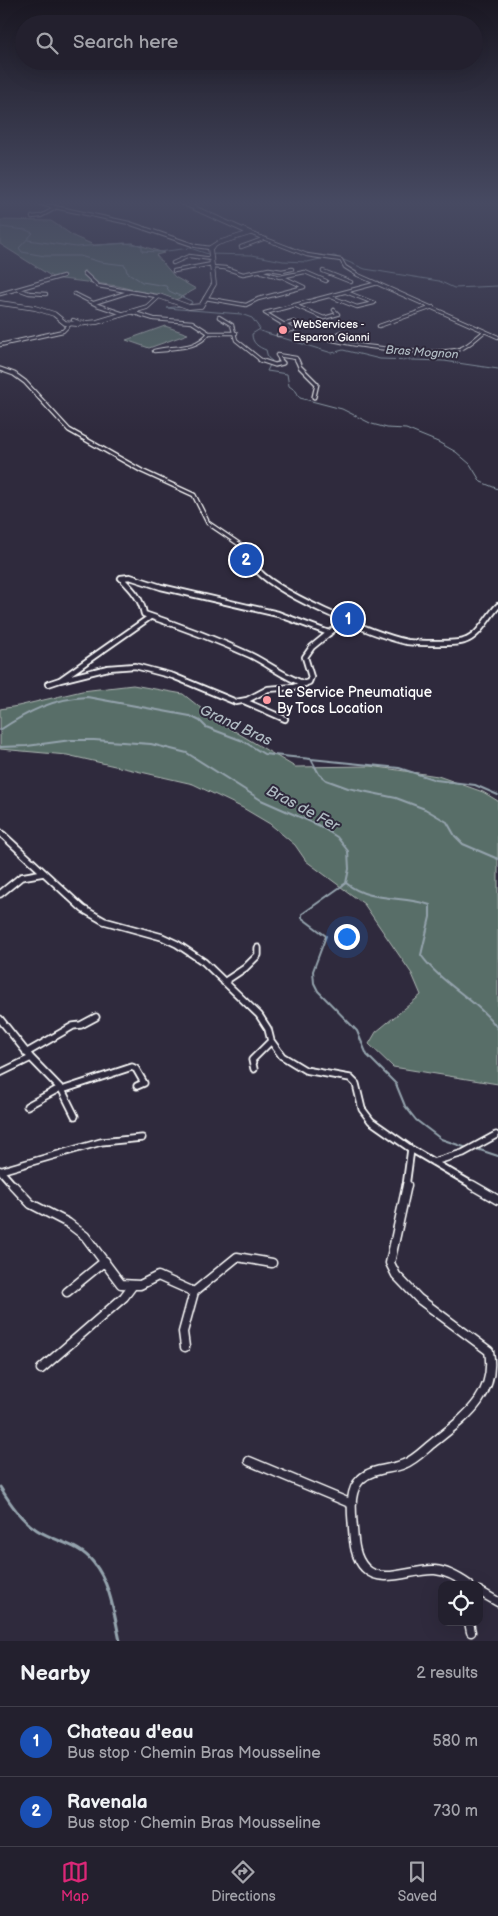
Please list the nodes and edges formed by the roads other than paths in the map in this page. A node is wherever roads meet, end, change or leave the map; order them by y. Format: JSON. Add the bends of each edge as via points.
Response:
{"nodes":[{"id":1,"x":54,"y":279,"type":"edge"},
{"id":2,"x":89,"y":279,"type":"edge"},
{"id":3,"x":214,"y":279,"type":"edge"},
{"id":4,"x":286,"y":279,"type":"edge"},
{"id":5,"x":320,"y":279,"type":"edge"},
{"id":6,"x":343,"y":279,"type":"edge"},
{"id":7,"x":367,"y":279,"type":"edge"},
{"id":8,"x":326,"y":281,"type":"dead end"},
{"id":9,"x":351,"y":282,"type":"dead end"},
{"id":10,"x":378,"y":283,"type":"junction"},
{"id":11,"x":18,"y":289,"type":"junction"},
{"id":12,"x":43,"y":290,"type":"dead end"},
{"id":13,"x":132,"y":292,"type":"junction"},
{"id":14,"x":345,"y":292,"type":"junction"},
{"id":15,"x":0,"y":294,"type":"edge"},
{"id":16,"x":29,"y":294,"type":"junction"},
{"id":17,"x":46,"y":294,"type":"dead end"},
{"id":18,"x":75,"y":294,"type":"dead end"},
{"id":19,"x":329,"y":296,"type":"junction"},
{"id":20,"x":163,"y":297,"type":"junction"},
{"id":21,"x":205,"y":298,"type":"junction"},
{"id":22,"x":0,"y":302,"type":"edge"},
{"id":23,"x":5,"y":303,"type":"junction"},
{"id":24,"x":94,"y":304,"type":"junction"},
{"id":25,"x":293,"y":305,"type":"junction"},
{"id":26,"x":0,"y":307,"type":"edge"},
{"id":27,"x":434,"y":307,"type":"junction"},
{"id":28,"x":334,"y":310,"type":"dead end"},
{"id":29,"x":131,"y":312,"type":"junction"},
{"id":30,"x":124,"y":314,"type":"junction"},
{"id":31,"x":219,"y":317,"type":"dead end"},
{"id":32,"x":73,"y":320,"type":"dead end"},
{"id":33,"x":70,"y":324,"type":"junction"},
{"id":34,"x":84,"y":324,"type":"junction"},
{"id":35,"x":282,"y":325,"type":"junction"},
{"id":36,"x":379,"y":326,"type":"dead end"},
{"id":37,"x":293,"y":330,"type":"junction"},
{"id":38,"x":485,"y":331,"type":"junction"},
{"id":39,"x":341,"y":332,"type":"dead end"},
{"id":40,"x":209,"y":333,"type":"junction"},
{"id":41,"x":236,"y":333,"type":"junction"},
{"id":42,"x":278,"y":335,"type":"dead end"},
{"id":43,"x":498,"y":337,"type":"edge"},
{"id":44,"x":0,"y":345,"type":"edge"},
{"id":45,"x":167,"y":350,"type":"dead end"},
{"id":46,"x":0,"y":369,"type":"edge"},
{"id":47,"x":314,"y":397,"type":"dead end"},
{"id":48,"x":498,"y":606,"type":"edge"},
{"id":49,"x":150,"y":616,"type":"junction"},
{"id":50,"x":345,"y":620,"type":"junction"},
{"id":51,"x":329,"y":633,"type":"junction"},
{"id":52,"x":60,"y":680,"type":"junction"},
{"id":53,"x":48,"y":684,"type":"dead end"},
{"id":54,"x":306,"y":684,"type":"junction"},
{"id":55,"x":243,"y":701,"type":"junction"},
{"id":56,"x":285,"y":719,"type":"dead end"},
{"id":57,"x":0,"y":832,"type":"edge"},
{"id":58,"x":44,"y":872,"type":"junction"},
{"id":59,"x":0,"y":894,"type":"edge"},
{"id":60,"x":258,"y":948,"type":"dead end"},
{"id":61,"x":224,"y":982,"type":"junction"},
{"id":62,"x":96,"y":1017,"type":"dead end"},
{"id":63,"x":0,"y":1019,"type":"edge"},
{"id":64,"x":271,"y":1041,"type":"junction"},
{"id":65,"x":28,"y":1056,"type":"junction"},
{"id":66,"x":254,"y":1069,"type":"dead end"},
{"id":67,"x":0,"y":1073,"type":"edge"},
{"id":68,"x":136,"y":1086,"type":"dead end"},
{"id":69,"x":61,"y":1089,"type":"junction"},
{"id":70,"x":27,"y":1106,"type":"dead end"},
{"id":71,"x":75,"y":1116,"type":"dead end"},
{"id":72,"x":496,"y":1135,"type":"dead end"},
{"id":73,"x":142,"y":1138,"type":"dead end"},
{"id":74,"x":411,"y":1149,"type":"junction"},
{"id":75,"x":433,"y":1162,"type":"junction"},
{"id":76,"x":0,"y":1171,"type":"edge"},
{"id":77,"x":498,"y":1200,"type":"edge"},
{"id":78,"x":105,"y":1261,"type":"junction"},
{"id":79,"x":272,"y":1263,"type":"dead end"},
{"id":80,"x":133,"y":1285,"type":"junction"},
{"id":81,"x":68,"y":1292,"type":"dead end"},
{"id":82,"x":194,"y":1292,"type":"junction"},
{"id":83,"x":185,"y":1347,"type":"dead end"},
{"id":84,"x":40,"y":1369,"type":"dead end"},
{"id":85,"x":249,"y":1461,"type":"dead end"},
{"id":86,"x":352,"y":1504,"type":"junction"},
{"id":87,"x":460,"y":1581,"type":"edge"},
{"id":88,"x":483,"y":1593,"type":"edge"},
{"id":89,"x":498,"y":1602,"type":"edge"},
{"id":90,"x":470,"y":1626,"type":"edge"},
{"id":91,"x":471,"y":1632,"type":"dead end"}],
"edges":[{"from":1,"to":11,"type":"street"},
{"from":2,"to":13,"type":"street","via":[[95,285]]},
{"from":3,"to":21,"type":"main road","via":[[214,284]]},
{"from":4,"to":21,"type":"street","via":[[304,287],[258,299],[246,306]]},
{"from":5,"to":8,"type":"street"},
{"from":6,"to":9,"type":"street"},
{"from":7,"to":10,"type":"street"},
{"from":10,"to":14,"type":"street"},
{"from":10,"to":27,"type":"street"},
{"from":11,"to":15,"type":"street"},
{"from":11,"to":16,"type":"street"},
{"from":12,"to":16,"type":"street"},
{"from":13,"to":20,"type":"street"},
{"from":13,"to":24,"type":"street"},
{"from":14,"to":19,"type":"street"},
{"from":14,"to":19,"type":"street","via":[[374,303],[357,307]]},
{"from":16,"to":17,"type":"street"},
{"from":18,"to":24,"type":"street"},
{"from":19,"to":25,"type":"street"},
{"from":20,"to":21,"type":"main road","via":[[185,306],[199,306]]},
{"from":20,"to":29,"type":"main road","via":[[156,297],[148,307]]},
{"from":22,"to":23,"type":"main road"},
{"from":23,"to":26,"type":"street"},
{"from":23,"to":33,"type":"main road","via":[[51,313]]},
{"from":24,"to":30,"type":"street"},
{"from":25,"to":28,"type":"street","via":[[326,318],[338,314]]},
{"from":25,"to":35,"type":"street","via":[[265,313],[277,318]]},
{"from":27,"to":36,"type":"street"},
{"from":27,"to":38,"type":"street"},
{"from":29,"to":30,"type":"main road"},
{"from":29,"to":40,"type":"street","via":[[147,318],[194,322]]},
{"from":30,"to":34,"type":"main road"},
{"from":31,"to":41,"type":"street","via":[[233,324]]},
{"from":32,"to":34,"type":"street"},
{"from":33,"to":34,"type":"main road"},
{"from":33,"to":44,"type":"street","via":[[63,331]]},
{"from":35,"to":37,"type":"street"},
{"from":35,"to":37,"type":"street","via":[[294,322],[302,325]]},
{"from":37,"to":42,"type":"street"},
{"from":38,"to":39,"type":"street","via":[[460,348],[441,350],[364,346],[329,338]]},
{"from":38,"to":43,"type":"street"},
{"from":40,"to":41,"type":"street"},
{"from":40,"to":45,"type":"street","via":[[198,344]]},
{"from":41,"to":47,"type":"street","via":[[235,338],[268,364],[282,364],[279,354],[296,358],[300,367],[317,384]]},
{"from":46,"to":50,"type":"street","via":[[25,382],[74,433],[142,471],[194,495],[208,523],[231,537],[257,571],[278,587]]},
{"from":48,"to":50,"type":"street","via":[[476,635],[463,642],[408,642],[381,636]]},
{"from":49,"to":51,"type":"street","via":[[143,612],[140,599],[121,578],[130,577],[278,614]]},
{"from":49,"to":52,"type":"street"},
{"from":49,"to":54,"type":"street","via":[[194,630]]},
{"from":50,"to":51,"type":"street"},
{"from":51,"to":54,"type":"street","via":[[305,657],[311,677]]},
{"from":52,"to":53,"type":"street"},
{"from":52,"to":55,"type":"street","via":[[132,666],[148,668],[210,690],[232,702]]},
{"from":54,"to":55,"type":"street","via":[[263,690]]},
{"from":55,"to":56,"type":"street"},
{"from":57,"to":58,"type":"street"},
{"from":58,"to":59,"type":"street","via":[[21,877]]},
{"from":58,"to":61,"type":"street","via":[[96,918],[150,932],[177,944],[204,962]]},
{"from":60,"to":61,"type":"street","via":[[258,955],[252,962]]},
{"from":61,"to":64,"type":"street","via":[[259,1015]]},
{"from":62,"to":65,"type":"street","via":[[81,1026],[73,1026]]},
{"from":63,"to":65,"type":"street"},
{"from":64,"to":66,"type":"street","via":[[252,1060]]},
{"from":64,"to":74,"type":"street","via":[[282,1056],[296,1066],[350,1078],[356,1084],[362,1108],[371,1121]]},
{"from":65,"to":67,"type":"street"},
{"from":65,"to":69,"type":"street"},
{"from":68,"to":69,"type":"street","via":[[148,1082],[132,1067]]},
{"from":69,"to":70,"type":"street"},
{"from":69,"to":71,"type":"street"},
{"from":72,"to":75,"type":"street","via":[[463,1153]]},
{"from":73,"to":76,"type":"street","via":[[100,1142]]},
{"from":74,"to":75,"type":"street"},
{"from":74,"to":86,"type":"street","via":[[390,1263],[392,1272],[421,1300],[490,1351],[497,1360],[497,1376],[488,1396],[407,1463],[361,1479],[354,1491]]},
{"from":75,"to":77,"type":"street"},
{"from":76,"to":78,"type":"street","via":[[31,1204],[77,1229]]},
{"from":78,"to":80,"type":"street","via":[[121,1284]]},
{"from":78,"to":81,"type":"street"},
{"from":79,"to":82,"type":"street","via":[[237,1257]]},
{"from":80,"to":82,"type":"street","via":[[158,1276]]},
{"from":80,"to":84,"type":"street","via":[[124,1298]]},
{"from":82,"to":83,"type":"street","via":[[182,1332]]},
{"from":85,"to":86,"type":"street"},
{"from":86,"to":87,"type":"street","via":[[355,1548],[360,1562],[370,1573],[389,1575],[433,1570],[446,1572]]},
{"from":88,"to":89,"type":"street"},
{"from":90,"to":91,"type":"street"}]}
